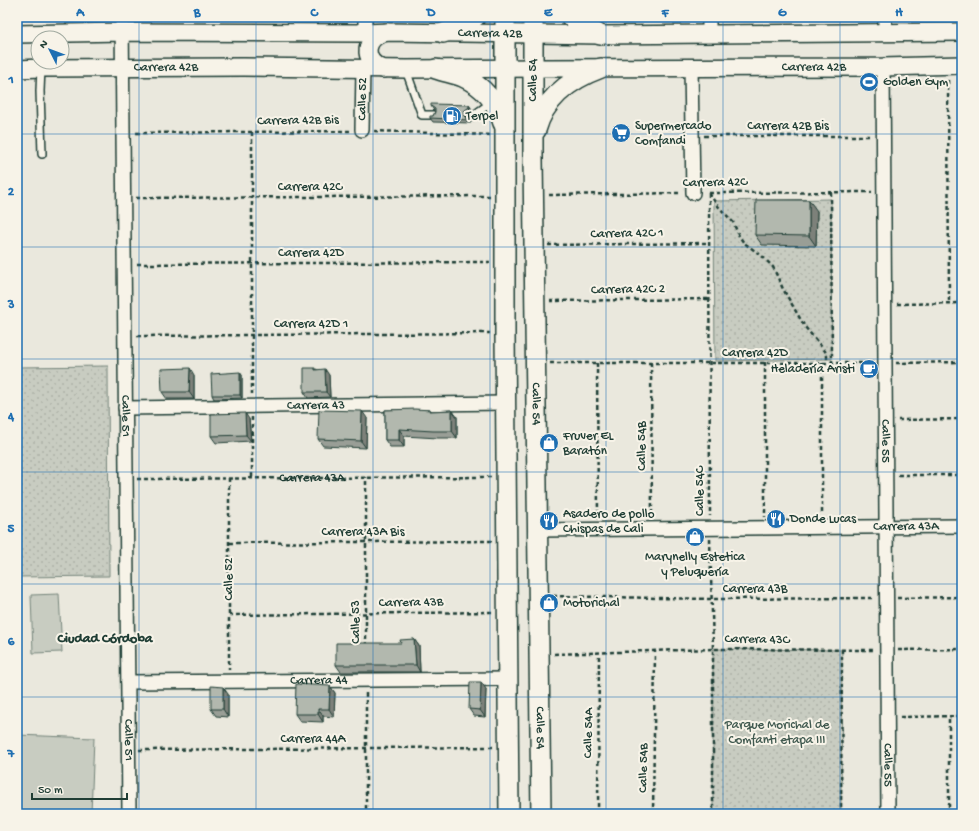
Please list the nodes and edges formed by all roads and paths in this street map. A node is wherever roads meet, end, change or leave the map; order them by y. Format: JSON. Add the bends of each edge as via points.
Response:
{"nodes":[{"id":1,"x":475,"y":17,"type":"edge"},
{"id":2,"x":571,"y":17,"type":"edge"},
{"id":3,"x":122,"y":24,"type":"edge"},
{"id":4,"x":365,"y":25,"type":"edge"},
{"id":5,"x":505,"y":25,"type":"edge"},
{"id":6,"x":533,"y":25,"type":"edge"},
{"id":7,"x":709,"y":25,"type":"edge"},
{"id":8,"x":885,"y":25,"type":"edge"},
{"id":9,"x":389,"y":32,"type":"junction"},
{"id":10,"x":962,"y":32,"type":"edge"},
{"id":11,"x":443,"y":33,"type":"junction"},
{"id":12,"x":17,"y":34,"type":"edge"},
{"id":13,"x":600,"y":35,"type":"junction"},
{"id":14,"x":962,"y":65,"type":"edge"},
{"id":15,"x":122,"y":67,"type":"junction"},
{"id":16,"x":691,"y":67,"type":"junction"},
{"id":17,"x":883,"y":67,"type":"junction"},
{"id":18,"x":30,"y":68,"type":"edge"},
{"id":19,"x":70,"y":68,"type":"edge"},
{"id":20,"x":363,"y":68,"type":"junction"},
{"id":21,"x":505,"y":68,"type":"junction"},
{"id":22,"x":534,"y":68,"type":"junction"},
{"id":23,"x":601,"y":68,"type":"junction"},
{"id":24,"x":17,"y":69,"type":"edge"},
{"id":25,"x":383,"y":69,"type":"junction"},
{"id":26,"x":436,"y":69,"type":"junction"},
{"id":27,"x":41,"y":70,"type":"edge"},
{"id":28,"x":406,"y":70,"type":"junction"},
{"id":29,"x":948,"y":77,"type":"dead end"},
{"id":30,"x":493,"y":102,"type":"junction"},
{"id":31,"x":433,"y":115,"type":"edge"},
{"id":32,"x":471,"y":116,"type":"dead end"},
{"id":33,"x":362,"y":130,"type":"junction"},
{"id":34,"x":252,"y":132,"type":"junction"},
{"id":35,"x":123,"y":133,"type":"junction"},
{"id":36,"x":501,"y":135,"type":"junction"},
{"id":37,"x":692,"y":136,"type":"junction"},
{"id":38,"x":884,"y":136,"type":"junction"},
{"id":39,"x":42,"y":154,"type":"dead end"},
{"id":40,"x":533,"y":159,"type":"junction"},
{"id":41,"x":831,"y":192,"type":"junction"},
{"id":42,"x":884,"y":192,"type":"junction"},
{"id":43,"x":693,"y":193,"type":"junction"},
{"id":44,"x":709,"y":193,"type":"junction"},
{"id":45,"x":547,"y":195,"type":"dead end"},
{"id":46,"x":497,"y":196,"type":"dead end"},
{"id":47,"x":124,"y":198,"type":"junction"},
{"id":48,"x":252,"y":198,"type":"junction"},
{"id":49,"x":709,"y":243,"type":"junction"},
{"id":50,"x":545,"y":245,"type":"dead end"},
{"id":51,"x":497,"y":262,"type":"dead end"},
{"id":52,"x":252,"y":264,"type":"junction"},
{"id":53,"x":124,"y":265,"type":"junction"},
{"id":54,"x":709,"y":299,"type":"junction"},
{"id":55,"x":547,"y":301,"type":"dead end"},
{"id":56,"x":949,"y":303,"type":"junction"},
{"id":57,"x":962,"y":303,"type":"edge"},
{"id":58,"x":885,"y":305,"type":"junction"},
{"id":59,"x":497,"y":333,"type":"dead end"},
{"id":60,"x":252,"y":335,"type":"junction"},
{"id":61,"x":125,"y":336,"type":"junction"},
{"id":62,"x":765,"y":362,"type":"junction"},
{"id":63,"x":822,"y":362,"type":"junction"},
{"id":64,"x":827,"y":362,"type":"junction"},
{"id":65,"x":832,"y":362,"type":"junction"},
{"id":66,"x":962,"y":362,"type":"edge"},
{"id":67,"x":548,"y":363,"type":"dead end"},
{"id":68,"x":597,"y":363,"type":"junction"},
{"id":69,"x":651,"y":363,"type":"junction"},
{"id":70,"x":710,"y":363,"type":"junction"},
{"id":71,"x":885,"y":363,"type":"junction"},
{"id":72,"x":506,"y":403,"type":"junction"},
{"id":73,"x":252,"y":406,"type":"junction"},
{"id":74,"x":125,"y":408,"type":"junction"},
{"id":75,"x":962,"y":419,"type":"edge"},
{"id":76,"x":886,"y":420,"type":"junction"},
{"id":77,"x":962,"y":475,"type":"edge"},
{"id":78,"x":497,"y":476,"type":"dead end"},
{"id":79,"x":886,"y":476,"type":"junction"},
{"id":80,"x":229,"y":478,"type":"junction"},
{"id":81,"x":252,"y":478,"type":"junction"},
{"id":82,"x":366,"y":478,"type":"junction"},
{"id":83,"x":126,"y":479,"type":"junction"},
{"id":84,"x":962,"y":526,"type":"edge"},
{"id":85,"x":822,"y":527,"type":"junction"},
{"id":86,"x":886,"y":527,"type":"junction"},
{"id":87,"x":710,"y":528,"type":"junction"},
{"id":88,"x":765,"y":528,"type":"junction"},
{"id":89,"x":598,"y":529,"type":"junction"},
{"id":90,"x":652,"y":529,"type":"junction"},
{"id":91,"x":537,"y":530,"type":"junction"},
{"id":92,"x":498,"y":541,"type":"dead end"},
{"id":93,"x":366,"y":542,"type":"junction"},
{"id":94,"x":229,"y":543,"type":"junction"},
{"id":95,"x":549,"y":596,"type":"dead end"},
{"id":96,"x":962,"y":597,"type":"edge"},
{"id":97,"x":886,"y":598,"type":"junction"},
{"id":98,"x":711,"y":599,"type":"junction"},
{"id":99,"x":497,"y":612,"type":"dead end"},
{"id":100,"x":366,"y":614,"type":"junction"},
{"id":101,"x":229,"y":615,"type":"junction"},
{"id":102,"x":713,"y":649,"type":"junction"},
{"id":103,"x":962,"y":649,"type":"edge"},
{"id":104,"x":842,"y":650,"type":"junction"},
{"id":105,"x":887,"y":650,"type":"junction"},
{"id":106,"x":366,"y":651,"type":"edge"},
{"id":107,"x":655,"y":651,"type":"junction"},
{"id":108,"x":599,"y":653,"type":"junction"},
{"id":109,"x":551,"y":654,"type":"dead end"},
{"id":110,"x":509,"y":679,"type":"junction"},
{"id":111,"x":229,"y":680,"type":"junction"},
{"id":112,"x":366,"y":681,"type":"junction"},
{"id":113,"x":128,"y":682,"type":"junction"},
{"id":114,"x":949,"y":716,"type":"junction"},
{"id":115,"x":962,"y":716,"type":"edge"},
{"id":116,"x":887,"y":717,"type":"junction"},
{"id":117,"x":498,"y":747,"type":"dead end"},
{"id":118,"x":366,"y":748,"type":"junction"},
{"id":119,"x":129,"y":750,"type":"junction"},
{"id":120,"x":129,"y":814,"type":"edge"},
{"id":121,"x":366,"y":814,"type":"edge"},
{"id":122,"x":509,"y":814,"type":"edge"},
{"id":123,"x":541,"y":814,"type":"edge"},
{"id":124,"x":598,"y":814,"type":"edge"},
{"id":125,"x":653,"y":814,"type":"edge"},
{"id":126,"x":713,"y":814,"type":"edge"},
{"id":127,"x":841,"y":814,"type":"edge"},
{"id":128,"x":888,"y":814,"type":"edge"},
{"id":129,"x":949,"y":814,"type":"edge"}],
"edges":[{"from":1,"to":11,"type":"main road"},
{"from":2,"to":13,"type":"main road"},
{"from":3,"to":4,"type":"street","name":"Carrera 42B"},
{"from":3,"to":12,"type":"street","name":"Carrera 42B"},
{"from":3,"to":15,"type":"street","name":"Calle 51"},
{"from":4,"to":9,"type":"street","name":"Carrera 42B"},
{"from":5,"to":6,"type":"street","name":"Carrera 42B"},
{"from":5,"to":11,"type":"street","name":"Carrera 42B"},
{"from":5,"to":21,"type":"main road"},
{"from":6,"to":13,"type":"street","name":"Carrera 42B"},
{"from":6,"to":22,"type":"main road","name":"Calle 54"},
{"from":7,"to":8,"type":"street","name":"Carrera 42B"},
{"from":7,"to":13,"type":"street","name":"Carrera 42B"},
{"from":8,"to":10,"type":"street","name":"Carrera 42B"},
{"from":9,"to":11,"type":"street","name":"Carrera 42B"},
{"from":9,"to":25,"type":"street","via":[[377,34],[368,48],[373,64]]},
{"from":14,"to":17,"type":"street","name":"Carrera 42B"},
{"from":15,"to":19,"type":"street","name":"Carrera 42B"},
{"from":15,"to":20,"type":"street","name":"Carrera 42B"},
{"from":15,"to":35,"type":"street","name":"Calle 51"},
{"from":16,"to":17,"type":"street","name":"Carrera 42B"},
{"from":16,"to":23,"type":"street","name":"Carrera 42B"},
{"from":16,"to":37,"type":"street"},
{"from":17,"to":38,"type":"street","name":"Calle 55"},
{"from":18,"to":24,"type":"street","name":"Carrera 42B"},
{"from":20,"to":25,"type":"street","name":"Carrera 42B"},
{"from":20,"to":33,"type":"street","name":"Calle 52"},
{"from":21,"to":22,"type":"street","name":"Carrera 42B"},
{"from":21,"to":26,"type":"street","name":"Carrera 42B"},
{"from":21,"to":36,"type":"main road"},
{"from":22,"to":23,"type":"street","name":"Carrera 42B"},
{"from":22,"to":40,"type":"main road","name":"Calle 54"},
{"from":23,"to":40,"type":"main road","via":[[569,83],[545,109],[538,125]]},
{"from":25,"to":28,"type":"street","name":"Carrera 42B"},
{"from":26,"to":28,"type":"street","name":"Carrera 42B"},
{"from":26,"to":30,"type":"main road","via":[[472,82]]},
{"from":27,"to":39,"type":"lane"},
{"from":28,"to":31,"type":"lane","via":[[422,115]]},
{"from":29,"to":56,"type":"path"},
{"from":30,"to":32,"type":"lane"},
{"from":30,"to":36,"type":"main road","via":[[501,118]]},
{"from":33,"to":34,"type":"path","name":"Carrera 42B Bis"},
{"from":33,"to":36,"type":"path","name":"Carrera 42B Bis"},
{"from":34,"to":35,"type":"path","name":"Carrera 42B Bis"},
{"from":34,"to":48,"type":"path"},
{"from":35,"to":47,"type":"street","name":"Calle 51"},
{"from":36,"to":72,"type":"main road"},
{"from":37,"to":38,"type":"path","name":"Carrera 42B Bis"},
{"from":37,"to":43,"type":"street"},
{"from":38,"to":42,"type":"street","name":"Calle 55"},
{"from":40,"to":91,"type":"main road","name":"Calle 54"},
{"from":41,"to":42,"type":"path","name":"Carrera 42C"},
{"from":41,"to":44,"type":"path","name":"Carrera 42C"},
{"from":41,"to":65,"type":"path"},
{"from":42,"to":58,"type":"street","name":"Calle 55"},
{"from":43,"to":44,"type":"path","name":"Carrera 42C"},
{"from":43,"to":45,"type":"path","name":"Carrera 42C"},
{"from":44,"to":49,"type":"path","name":"Calle 54C"},
{"from":44,"to":64,"type":"path","via":[[733,222],[744,243],[761,254],[773,267],[782,289],[805,328],[825,351]]},
{"from":46,"to":48,"type":"path","name":"Carrera 42C"},
{"from":47,"to":48,"type":"path","name":"Carrera 42C"},
{"from":47,"to":53,"type":"street","name":"Calle 51"},
{"from":48,"to":52,"type":"path"},
{"from":49,"to":50,"type":"path","name":"Carrera 42C 1"},
{"from":49,"to":54,"type":"path","name":"Calle 54C"},
{"from":51,"to":52,"type":"path","name":"Carrera 42D"},
{"from":52,"to":53,"type":"path","name":"Carrera 42D"},
{"from":52,"to":60,"type":"path"},
{"from":53,"to":61,"type":"street","name":"Calle 51"},
{"from":54,"to":55,"type":"path","name":"Carrera 42C 2"},
{"from":54,"to":70,"type":"path","name":"Calle 54C"},
{"from":56,"to":57,"type":"path"},
{"from":56,"to":58,"type":"path"},
{"from":58,"to":71,"type":"street","name":"Calle 55"},
{"from":59,"to":60,"type":"path","name":"Carrera 42D 1"},
{"from":60,"to":61,"type":"path","name":"Carrera 42D 1"},
{"from":60,"to":73,"type":"path"},
{"from":61,"to":74,"type":"street","name":"Calle 51"},
{"from":62,"to":63,"type":"path","name":"Carrera 42D"},
{"from":62,"to":70,"type":"path","name":"Carrera 42D"},
{"from":62,"to":88,"type":"path"},
{"from":63,"to":64,"type":"path","name":"Carrera 42D"},
{"from":63,"to":85,"type":"path"},
{"from":64,"to":65,"type":"path","name":"Carrera 42D"},
{"from":65,"to":71,"type":"path","name":"Carrera 42D"},
{"from":66,"to":71,"type":"path","name":"Carrera 42D"},
{"from":67,"to":68,"type":"path","name":"Carrera 42D"},
{"from":68,"to":69,"type":"path","name":"Carrera 42D"},
{"from":68,"to":89,"type":"path"},
{"from":69,"to":70,"type":"path","name":"Carrera 42D"},
{"from":69,"to":90,"type":"path","name":"Calle 54B"},
{"from":70,"to":87,"type":"path","name":"Calle 54C"},
{"from":71,"to":76,"type":"street","name":"Calle 55"},
{"from":72,"to":73,"type":"street","name":"Carrera 43"},
{"from":72,"to":110,"type":"main road"},
{"from":73,"to":74,"type":"street","name":"Carrera 43"},
{"from":73,"to":81,"type":"path"},
{"from":74,"to":83,"type":"street","name":"Calle 51"},
{"from":75,"to":76,"type":"path"},
{"from":76,"to":79,"type":"street","name":"Calle 55"},
{"from":77,"to":79,"type":"path"},
{"from":78,"to":82,"type":"path","name":"Carrera 43A"},
{"from":79,"to":86,"type":"street","name":"Calle 55"},
{"from":80,"to":81,"type":"path","name":"Carrera 43A"},
{"from":80,"to":83,"type":"path","name":"Carrera 43A"},
{"from":80,"to":94,"type":"path","name":"Calle 52"},
{"from":81,"to":82,"type":"path","name":"Carrera 43A"},
{"from":82,"to":93,"type":"path","name":"Calle 53"},
{"from":83,"to":113,"type":"street","name":"Calle 51"},
{"from":84,"to":86,"type":"street","name":"Carrera 43A"},
{"from":85,"to":86,"type":"street","name":"Carrera 43A"},
{"from":85,"to":88,"type":"street","name":"Carrera 43A"},
{"from":86,"to":97,"type":"street","name":"Calle 55"},
{"from":87,"to":88,"type":"street","name":"Carrera 43A"},
{"from":87,"to":90,"type":"street","name":"Carrera 43A"},
{"from":87,"to":98,"type":"path","name":"Calle 54C"},
{"from":89,"to":90,"type":"street","name":"Carrera 43A"},
{"from":89,"to":91,"type":"street","name":"Carrera 43A"},
{"from":91,"to":123,"type":"main road","name":"Calle 54"},
{"from":92,"to":93,"type":"path","name":"Carrera 43A Bis"},
{"from":93,"to":94,"type":"path","name":"Carrera 43A Bis"},
{"from":93,"to":100,"type":"path","name":"Calle 53"},
{"from":94,"to":101,"type":"path","name":"Calle 52"},
{"from":95,"to":98,"type":"path","name":"Carrera 43B"},
{"from":96,"to":97,"type":"path","name":"Carrera 43B"},
{"from":97,"to":98,"type":"path","name":"Carrera 43B"},
{"from":97,"to":105,"type":"street","name":"Calle 55"},
{"from":98,"to":102,"type":"path","name":"Calle 54C"},
{"from":99,"to":100,"type":"path","name":"Carrera 43B"},
{"from":100,"to":101,"type":"path","name":"Carrera 43B"},
{"from":100,"to":106,"type":"path","name":"Calle 53"},
{"from":101,"to":111,"type":"path","name":"Calle 52"},
{"from":102,"to":104,"type":"path","name":"Carrera 43C"},
{"from":102,"to":107,"type":"path","name":"Carrera 43C"},
{"from":102,"to":126,"type":"path","name":"Calle 54C"},
{"from":103,"to":105,"type":"path","name":"Carrera 43C"},
{"from":104,"to":105,"type":"path","name":"Carrera 43C"},
{"from":104,"to":127,"type":"path"},
{"from":105,"to":116,"type":"street","name":"Calle 55"},
{"from":107,"to":108,"type":"path","name":"Carrera 43C"},
{"from":107,"to":125,"type":"path","name":"Calle 54B"},
{"from":108,"to":109,"type":"path","name":"Carrera 43C"},
{"from":108,"to":124,"type":"path","name":"Calle 54A"},
{"from":110,"to":112,"type":"street","name":"Carrera 44"},
{"from":110,"to":122,"type":"main road"},
{"from":111,"to":112,"type":"street","name":"Carrera 44"},
{"from":111,"to":113,"type":"street","name":"Carrera 44"},
{"from":112,"to":118,"type":"path"},
{"from":113,"to":119,"type":"street","name":"Calle 51"},
{"from":114,"to":115,"type":"path"},
{"from":114,"to":116,"type":"path"},
{"from":114,"to":129,"type":"path"},
{"from":116,"to":128,"type":"street","name":"Calle 55"},
{"from":117,"to":118,"type":"path","name":"Carrera 44A"},
{"from":118,"to":119,"type":"path","name":"Carrera 44A"},
{"from":118,"to":121,"type":"path"},
{"from":119,"to":120,"type":"street","name":"Calle 51"}]}
